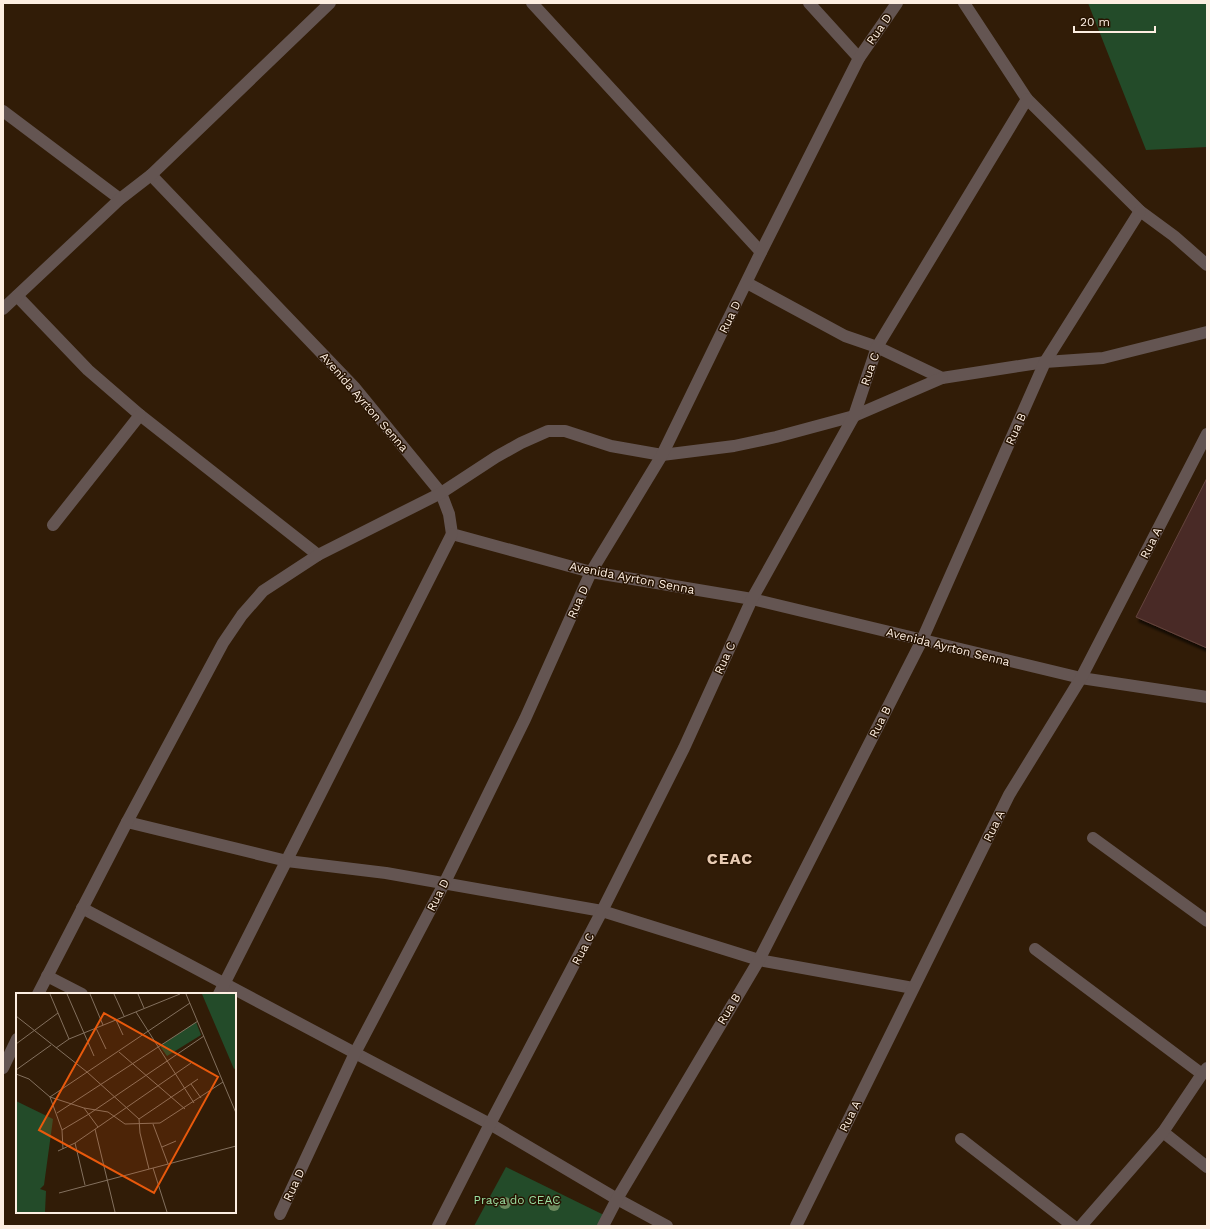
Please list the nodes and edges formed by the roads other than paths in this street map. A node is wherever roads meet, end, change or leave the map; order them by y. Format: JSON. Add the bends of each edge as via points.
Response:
{"nodes":[{"id":1,"x":330,"y":3,"type":"edge"},
{"id":2,"x":532,"y":3,"type":"edge"},
{"id":3,"x":809,"y":3,"type":"edge"},
{"id":4,"x":898,"y":3,"type":"edge"},
{"id":5,"x":964,"y":3,"type":"edge"},
{"id":6,"x":859,"y":58,"type":"junction"},
{"id":7,"x":1027,"y":99,"type":"junction"},
{"id":8,"x":3,"y":111,"type":"edge"},
{"id":9,"x":151,"y":175,"type":"junction"},
{"id":10,"x":120,"y":199,"type":"junction"},
{"id":11,"x":1140,"y":211,"type":"junction"},
{"id":12,"x":761,"y":252,"type":"junction"},
{"id":13,"x":1207,"y":265,"type":"edge"},
{"id":14,"x":747,"y":283,"type":"junction"},
{"id":15,"x":17,"y":296,"type":"junction"},
{"id":16,"x":3,"y":309,"type":"edge"},
{"id":17,"x":1207,"y":332,"type":"edge"},
{"id":18,"x":877,"y":347,"type":"junction"},
{"id":19,"x":1045,"y":362,"type":"junction"},
{"id":20,"x":942,"y":378,"type":"junction"},
{"id":21,"x":140,"y":415,"type":"junction"},
{"id":22,"x":854,"y":416,"type":"junction"},
{"id":23,"x":1207,"y":434,"type":"edge"},
{"id":24,"x":662,"y":454,"type":"junction"},
{"id":25,"x":441,"y":493,"type":"junction"},
{"id":26,"x":53,"y":525,"type":"dead end"},
{"id":27,"x":452,"y":534,"type":"junction"},
{"id":28,"x":318,"y":555,"type":"junction"},
{"id":29,"x":591,"y":572,"type":"junction"},
{"id":30,"x":752,"y":599,"type":"junction"},
{"id":31,"x":922,"y":640,"type":"junction"},
{"id":32,"x":1081,"y":678,"type":"junction"},
{"id":33,"x":1207,"y":697,"type":"edge"},
{"id":34,"x":127,"y":822,"type":"junction"},
{"id":35,"x":1093,"y":838,"type":"dead end"},
{"id":36,"x":287,"y":861,"type":"junction"},
{"id":37,"x":445,"y":882,"type":"junction"},
{"id":38,"x":82,"y":908,"type":"junction"},
{"id":39,"x":602,"y":911,"type":"junction"},
{"id":40,"x":1207,"y":921,"type":"edge"},
{"id":41,"x":1035,"y":949,"type":"dead end"},
{"id":42,"x":759,"y":960,"type":"junction"},
{"id":43,"x":47,"y":976,"type":"junction"},
{"id":44,"x":913,"y":988,"type":"junction"},
{"id":45,"x":222,"y":989,"type":"edge"},
{"id":46,"x":38,"y":993,"type":"edge"},
{"id":47,"x":80,"y":993,"type":"edge"},
{"id":48,"x":236,"y":996,"type":"edge"},
{"id":49,"x":16,"y":1041,"type":"edge"},
{"id":50,"x":354,"y":1053,"type":"junction"},
{"id":51,"x":3,"y":1068,"type":"edge"},
{"id":52,"x":1204,"y":1071,"type":"edge"},
{"id":53,"x":490,"y":1124,"type":"junction"},
{"id":54,"x":1163,"y":1132,"type":"junction"},
{"id":55,"x":961,"y":1140,"type":"dead end"},
{"id":56,"x":1207,"y":1167,"type":"edge"},
{"id":57,"x":617,"y":1199,"type":"junction"},
{"id":58,"x":280,"y":1214,"type":"dead end"},
{"id":59,"x":438,"y":1226,"type":"edge"},
{"id":60,"x":603,"y":1226,"type":"edge"},
{"id":61,"x":667,"y":1226,"type":"edge"},
{"id":62,"x":796,"y":1226,"type":"edge"},
{"id":63,"x":1073,"y":1226,"type":"edge"},
{"id":64,"x":1081,"y":1226,"type":"edge"}],
"edges":[{"from":1,"to":9,"type":"street"},
{"from":2,"to":12,"type":"street"},
{"from":3,"to":6,"type":"street"},
{"from":4,"to":6,"type":"street","name":"Rua D"},
{"from":5,"to":7,"type":"street"},
{"from":6,"to":12,"type":"street","name":"Rua D"},
{"from":7,"to":11,"type":"street"},
{"from":7,"to":18,"type":"street","name":"Rua C"},
{"from":8,"to":10,"type":"street"},
{"from":9,"to":10,"type":"street"},
{"from":9,"to":25,"type":"street","name":"Avenida Ayrton Senna","via":[[355,388]]},
{"from":10,"to":15,"type":"street"},
{"from":11,"to":13,"type":"street"},
{"from":11,"to":19,"type":"street","name":"Rua B"},
{"from":12,"to":14,"type":"street","name":"Rua D"},
{"from":14,"to":18,"type":"street","via":[[845,336]]},
{"from":14,"to":24,"type":"street","name":"Rua D"},
{"from":15,"to":16,"type":"street"},
{"from":15,"to":21,"type":"street","via":[[88,370]]},
{"from":17,"to":19,"type":"street","via":[[1103,358]]},
{"from":18,"to":20,"type":"street"},
{"from":18,"to":22,"type":"street","name":"Rua C"},
{"from":19,"to":20,"type":"street"},
{"from":19,"to":31,"type":"street","name":"Rua B"},
{"from":20,"to":22,"type":"street"},
{"from":21,"to":26,"type":"street"},
{"from":21,"to":28,"type":"street"},
{"from":22,"to":24,"type":"street","via":[[734,446]]},
{"from":22,"to":30,"type":"street","name":"Rua C"},
{"from":23,"to":32,"type":"street","name":"Rua A"},
{"from":24,"to":25,"type":"street","via":[[610,446],[565,431],[548,431],[496,457]]},
{"from":24,"to":29,"type":"street","name":"Rua D"},
{"from":25,"to":27,"type":"street","name":"Avenida Ayrton Senna","via":[[449,514]]},
{"from":25,"to":28,"type":"street"},
{"from":27,"to":29,"type":"street","name":"Avenida Ayrton Senna"},
{"from":27,"to":36,"type":"street"},
{"from":28,"to":34,"type":"street","via":[[263,592],[242,615],[223,643]]},
{"from":29,"to":30,"type":"street","name":"Avenida Ayrton Senna"},
{"from":29,"to":37,"type":"street","name":"Rua D","via":[[525,719]]},
{"from":30,"to":31,"type":"street","name":"Avenida Ayrton Senna"},
{"from":30,"to":39,"type":"street","name":"Rua C","via":[[684,748]]},
{"from":31,"to":32,"type":"street","name":"Avenida Ayrton Senna"},
{"from":31,"to":42,"type":"street","name":"Rua B"},
{"from":32,"to":33,"type":"street","name":"Avenida Ayrton Senna"},
{"from":32,"to":44,"type":"street","name":"Rua A","via":[[1009,795]]},
{"from":34,"to":36,"type":"street"},
{"from":34,"to":38,"type":"street"},
{"from":35,"to":40,"type":"street"},
{"from":36,"to":37,"type":"street","via":[[386,872]]},
{"from":36,"to":45,"type":"street"},
{"from":37,"to":39,"type":"street"},
{"from":37,"to":50,"type":"street","name":"Rua D"},
{"from":38,"to":43,"type":"street"},
{"from":38,"to":45,"type":"street"},
{"from":39,"to":42,"type":"street"},
{"from":39,"to":53,"type":"street","name":"Rua C"},
{"from":41,"to":52,"type":"street"},
{"from":42,"to":44,"type":"street"},
{"from":42,"to":57,"type":"street","name":"Rua B"},
{"from":43,"to":46,"type":"street"},
{"from":43,"to":47,"type":"street"},
{"from":44,"to":62,"type":"street","name":"Rua A"},
{"from":48,"to":50,"type":"street"},
{"from":49,"to":51,"type":"street"},
{"from":50,"to":53,"type":"street"},
{"from":50,"to":58,"type":"street","name":"Rua D"},
{"from":52,"to":54,"type":"street"},
{"from":53,"to":57,"type":"street"},
{"from":53,"to":59,"type":"street","name":"Rua C"},
{"from":54,"to":56,"type":"street"},
{"from":54,"to":64,"type":"street"},
{"from":55,"to":63,"type":"street"},
{"from":57,"to":60,"type":"street","name":"Rua B"},
{"from":57,"to":61,"type":"street"}]}
